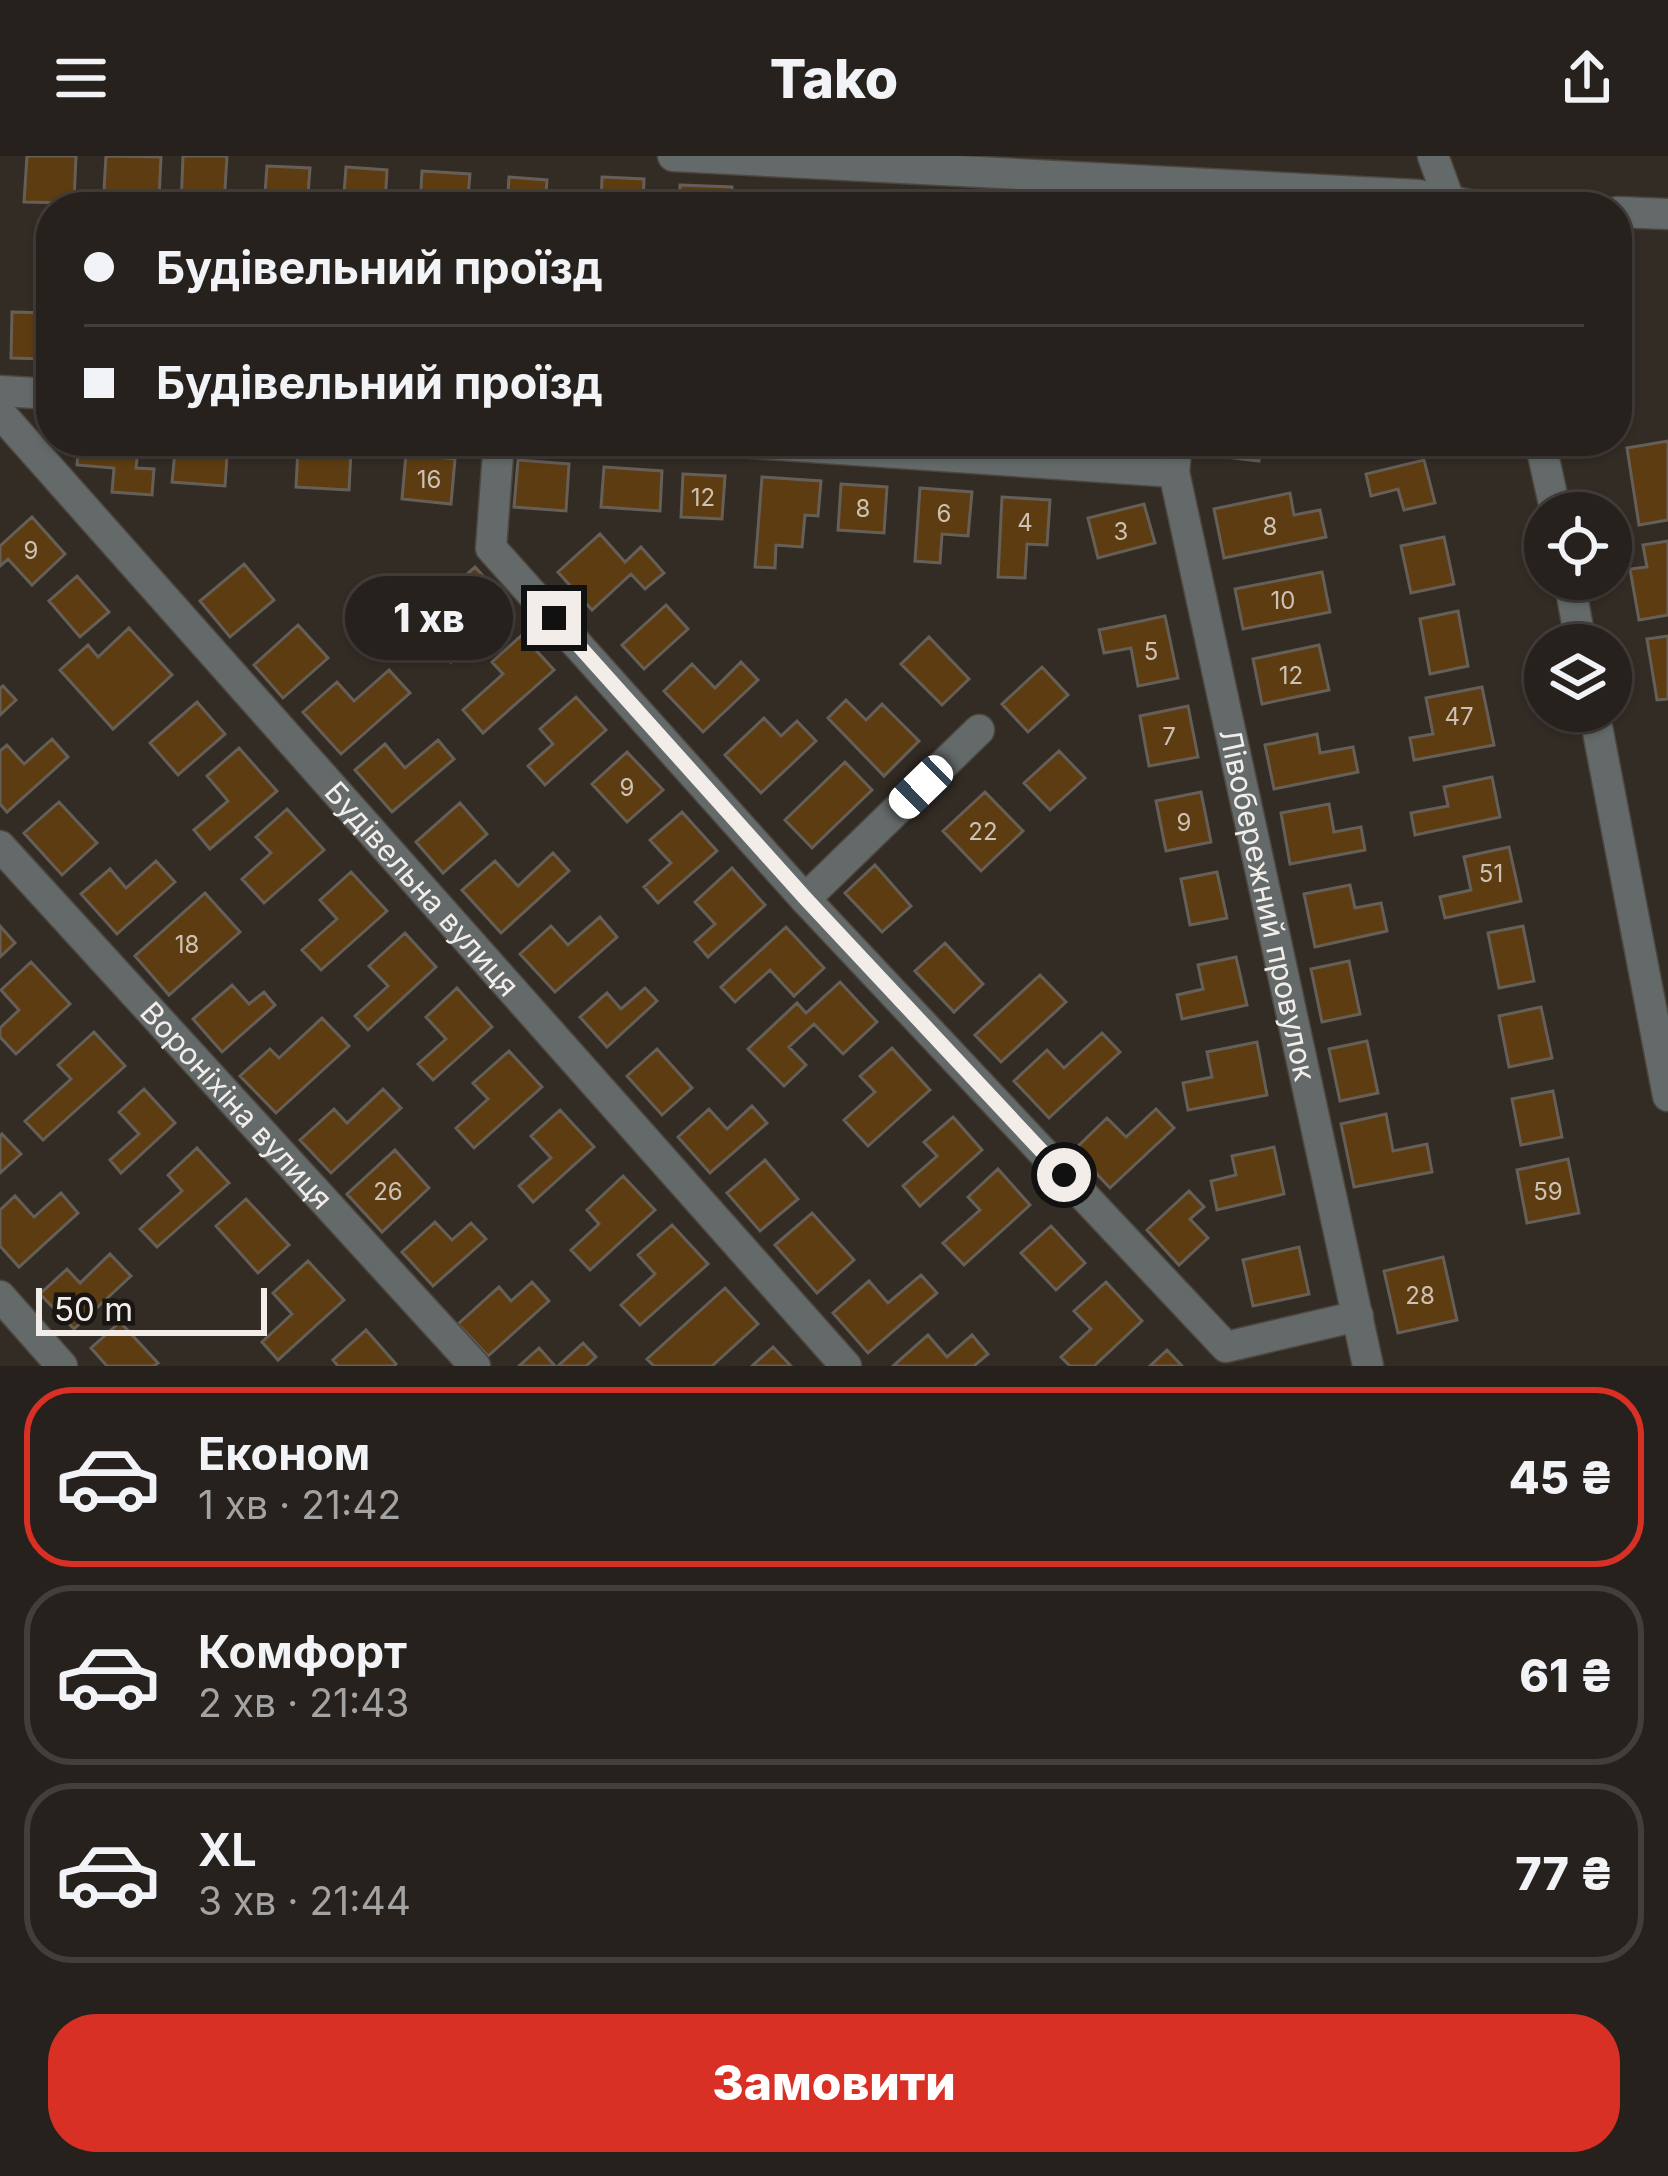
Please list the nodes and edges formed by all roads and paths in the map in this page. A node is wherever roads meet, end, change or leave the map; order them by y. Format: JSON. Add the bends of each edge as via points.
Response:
{"nodes":[{"id":1,"x":673,"y":156,"type":"edge"},
{"id":2,"x":1433,"y":156,"type":"edge"},
{"id":3,"x":897,"y":162,"type":"edge"},
{"id":4,"x":1166,"y":192,"type":"edge"},
{"id":5,"x":1446,"y":192,"type":"edge"},
{"id":6,"x":1632,"y":213,"type":"edge"},
{"id":7,"x":1668,"y":214,"type":"edge"},
{"id":8,"x":0,"y":391,"type":"edge"},
{"id":9,"x":36,"y":393,"type":"edge"},
{"id":10,"x":0,"y":412,"type":"edge"},
{"id":11,"x":36,"y":453,"type":"edge"},
{"id":12,"x":39,"y":456,"type":"edge"},
{"id":13,"x":498,"y":456,"type":"edge"},
{"id":14,"x":1176,"y":456,"type":"edge"},
{"id":15,"x":1543,"y":456,"type":"edge"},
{"id":16,"x":1551,"y":492,"type":"edge"},
{"id":17,"x":979,"y":730,"type":"dead end"},
{"id":18,"x":1598,"y":732,"type":"edge"},
{"id":19,"x":0,"y":846,"type":"edge"},
{"id":20,"x":806,"y":899,"type":"junction"},
{"id":21,"x":1668,"y":1096,"type":"edge"},
{"id":22,"x":0,"y":1296,"type":"edge"},
{"id":23,"x":1358,"y":1316,"type":"junction"},
{"id":24,"x":62,"y":1366,"type":"edge"},
{"id":25,"x":475,"y":1366,"type":"edge"},
{"id":26,"x":845,"y":1366,"type":"edge"},
{"id":27,"x":1368,"y":1366,"type":"edge"}],
"edges":[{"from":1,"to":3,"type":"street"},
{"from":2,"to":5,"type":"street"},
{"from":3,"to":4,"type":"street"},
{"from":6,"to":7,"type":"street"},
{"from":8,"to":9,"type":"street"},
{"from":10,"to":11,"type":"street","name":"Будівельна вулиця"},
{"from":12,"to":26,"type":"street","name":"Будівельна вулиця"},
{"from":13,"to":20,"type":"street","via":[[491,548]]},
{"from":14,"to":23,"type":"street","name":"Лівобережний провулок"},
{"from":15,"to":16,"type":"street"},
{"from":17,"to":20,"type":"street"},
{"from":18,"to":21,"type":"street"},
{"from":19,"to":25,"type":"street","name":"Вороніхіна вулиця"},
{"from":20,"to":23,"type":"street","via":[[1226,1347]]},
{"from":22,"to":24,"type":"street"},
{"from":23,"to":27,"type":"street","name":"Лівобережний провулок"}]}
